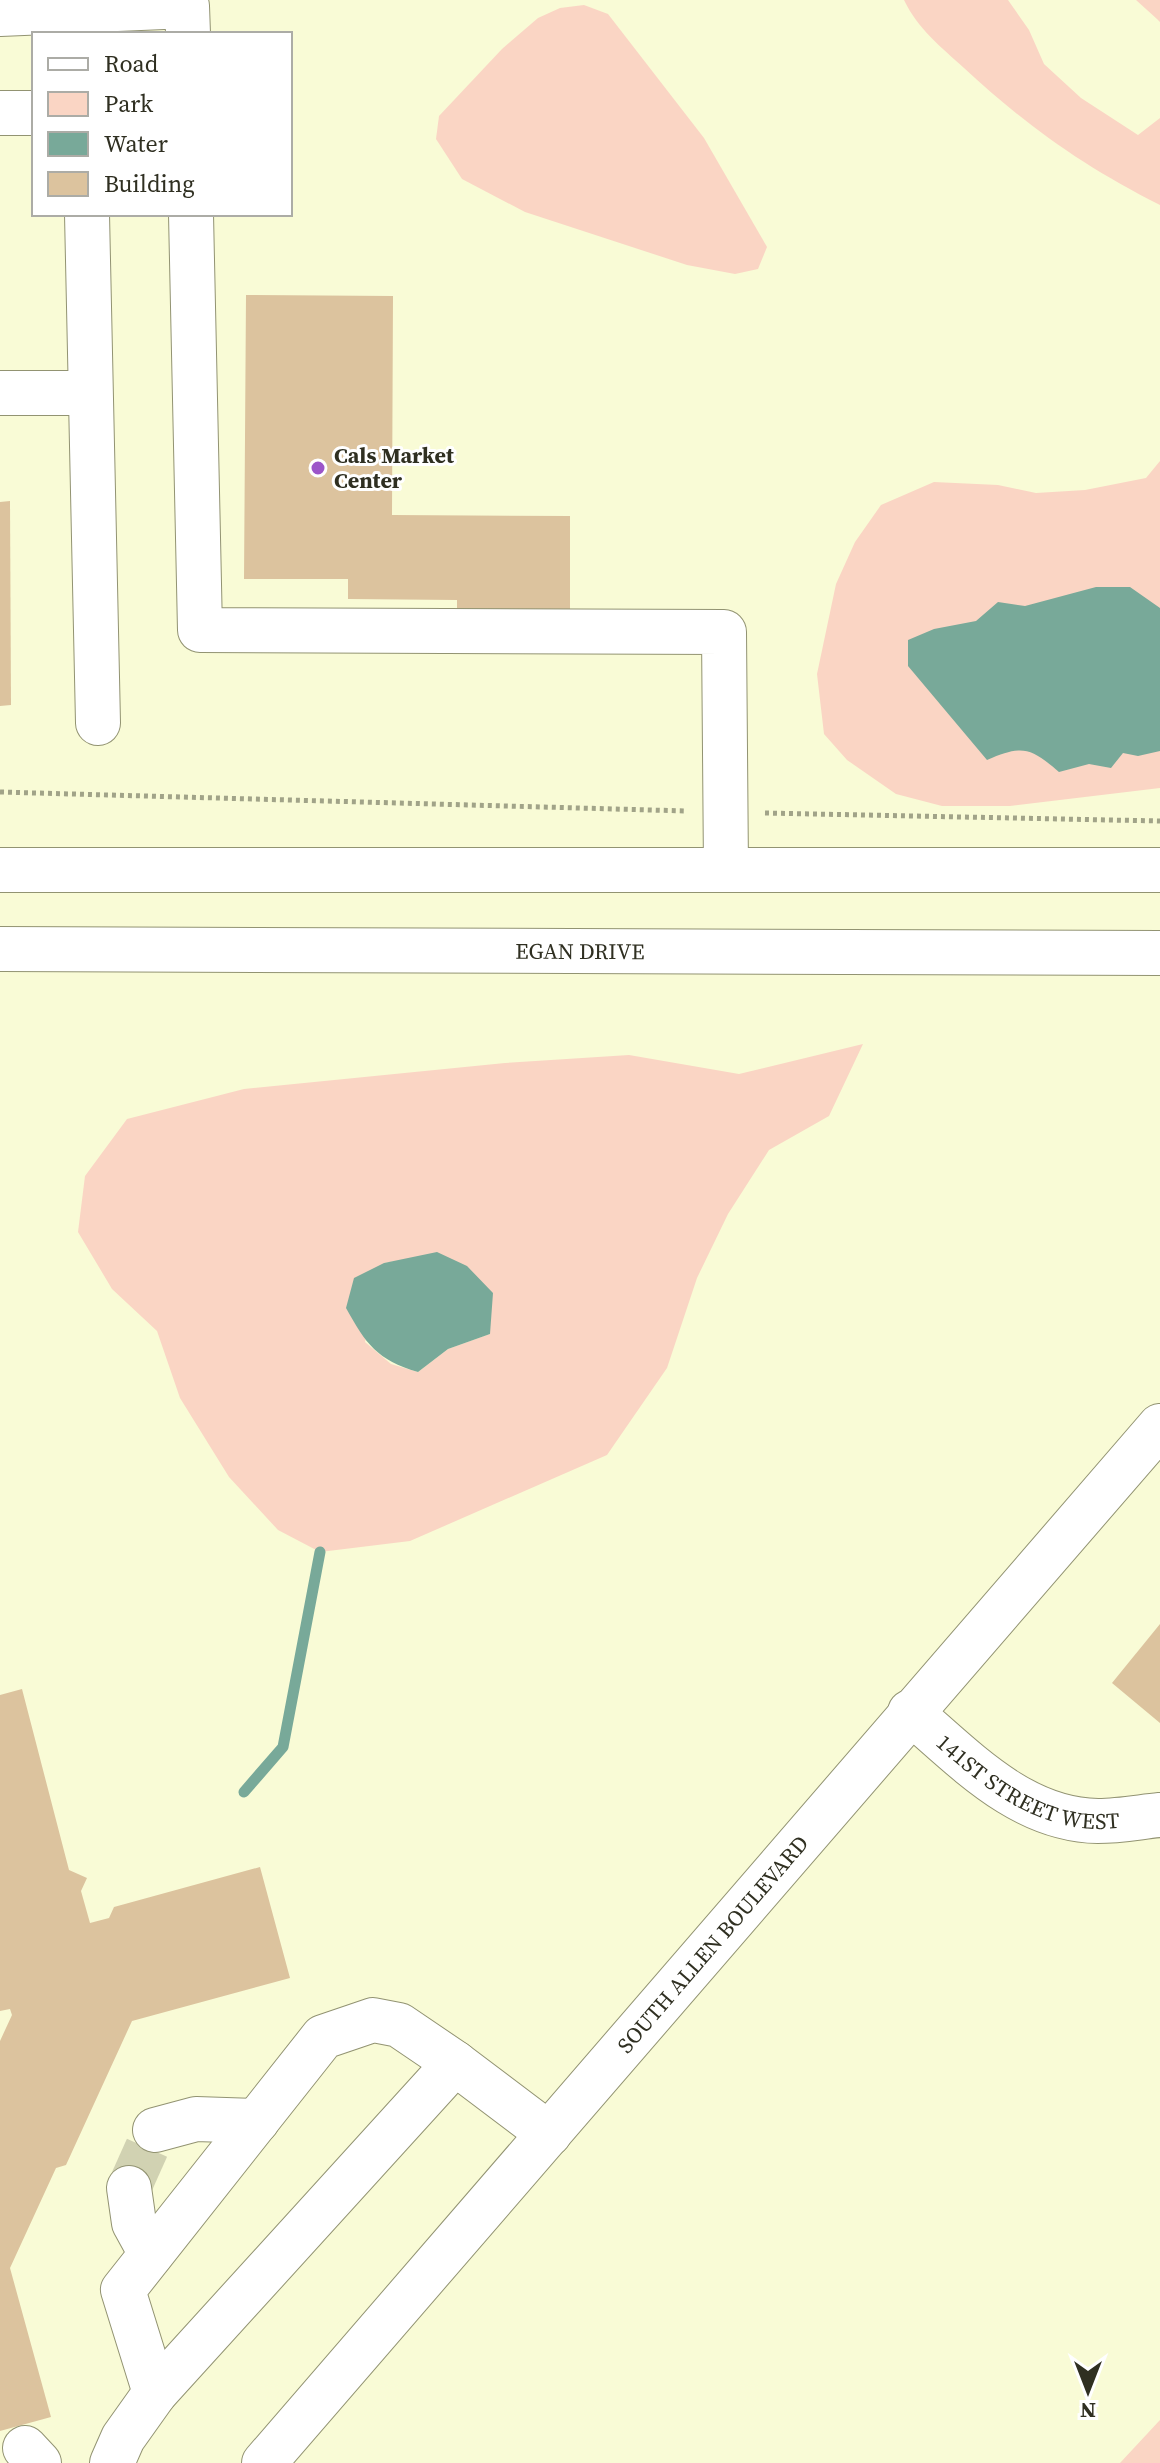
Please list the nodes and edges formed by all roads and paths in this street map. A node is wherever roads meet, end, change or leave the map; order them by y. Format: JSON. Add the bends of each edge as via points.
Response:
{"nodes":[{"id":1,"x":0,"y":14,"type":"edge"},
{"id":2,"x":188,"y":20,"type":"edge"},
{"id":3,"x":0,"y":113,"type":"edge"},
{"id":4,"x":32,"y":113,"type":"edge"},
{"id":5,"x":87,"y":216,"type":"edge"},
{"id":6,"x":191,"y":216,"type":"edge"},
{"id":7,"x":0,"y":393,"type":"edge"},
{"id":8,"x":90,"y":393,"type":"junction"},
{"id":9,"x":98,"y":723,"type":"dead end"},
{"id":10,"x":0,"y":792,"type":"edge"},
{"id":11,"x":725,"y":812,"type":"junction"},
{"id":12,"x":1160,"y":821,"type":"edge"},
{"id":13,"x":0,"y":870,"type":"edge"},
{"id":14,"x":726,"y":870,"type":"junction"},
{"id":15,"x":1160,"y":870,"type":"edge"},
{"id":16,"x":0,"y":949,"type":"edge"},
{"id":17,"x":1049,"y":953,"type":"junction"},
{"id":18,"x":1160,"y":953,"type":"edge"},
{"id":19,"x":1160,"y":965,"type":"edge"},
{"id":20,"x":1160,"y":1426,"type":"edge"},
{"id":21,"x":910,"y":1712,"type":"junction"},
{"id":22,"x":1160,"y":1815,"type":"edge"},
{"id":23,"x":455,"y":2063,"type":"junction"},
{"id":24,"x":257,"y":2121,"type":"junction"},
{"id":25,"x":155,"y":2130,"type":"dead end"},
{"id":26,"x":549,"y":2134,"type":"junction"},
{"id":27,"x":129,"y":2188,"type":"tunnel mouth"},
{"id":28,"x":151,"y":2254,"type":"junction"},
{"id":29,"x":155,"y":2393,"type":"junction"},
{"id":30,"x":112,"y":2463,"type":"edge"},
{"id":31,"x":264,"y":2463,"type":"edge"}],
"edges":[{"from":1,"to":2,"type":"main road"},
{"from":3,"to":4,"type":"main road"},
{"from":5,"to":8,"type":"main road"},
{"from":6,"to":11,"type":"main road","via":[[200,630],[724,632]]},
{"from":7,"to":8,"type":"main road"},
{"from":8,"to":9,"type":"main road"},
{"from":10,"to":11,"type":"path"},
{"from":11,"to":12,"type":"path"},
{"from":11,"to":14,"type":"main road"},
{"from":13,"to":14,"type":"main road"},
{"from":14,"to":15,"type":"main road"},
{"from":16,"to":17,"type":"main road","name":"EGAN DRIVE"},
{"from":17,"to":18,"type":"main road","name":"EGAN DRIVE"},
{"from":17,"to":19,"type":"main road"},
{"from":20,"to":21,"type":"main road","name":"SOUTH ALLEN BOULEVARD"},
{"from":21,"to":22,"type":"main road","name":"141ST STREET WEST","via":[[991,1781],[1037,1809],[1096,1821]]},
{"from":21,"to":26,"type":"main road","name":"SOUTH ALLEN BOULEVARD"},
{"from":23,"to":24,"type":"main road","via":[[399,2025],[373,2020],[323,2037]]},
{"from":23,"to":26,"type":"main road"},
{"from":23,"to":29,"type":"main road"},
{"from":24,"to":25,"type":"main road","via":[[196,2119]]},
{"from":24,"to":28,"type":"main road"},
{"from":26,"to":31,"type":"main road","name":"SOUTH ALLEN BOULEVARD"},
{"from":27,"to":28,"type":"main road","via":[[134,2223]]},
{"from":28,"to":29,"type":"main road","via":[[123,2290]]},
{"from":29,"to":30,"type":"main road"}]}
